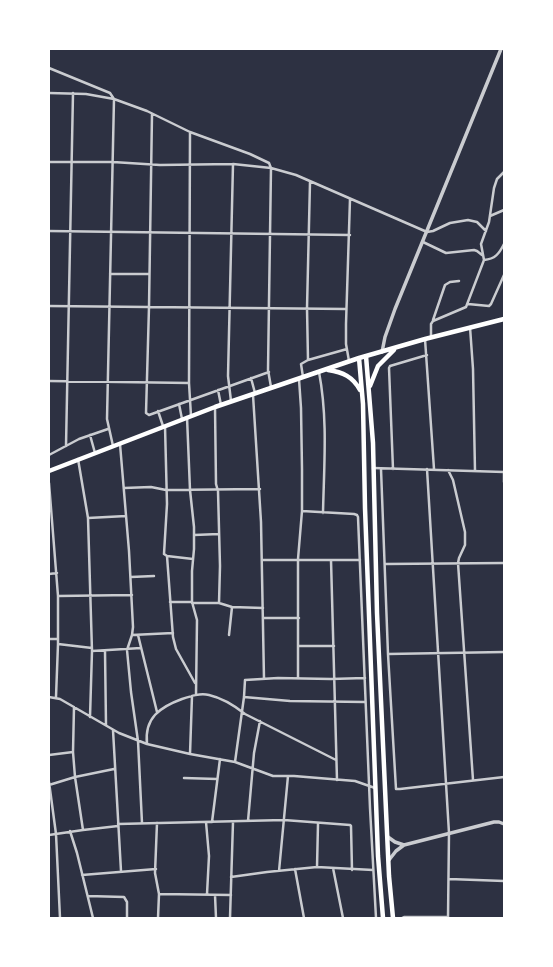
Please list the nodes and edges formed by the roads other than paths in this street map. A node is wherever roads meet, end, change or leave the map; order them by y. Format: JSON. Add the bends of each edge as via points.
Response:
{"nodes":[{"id":1,"x":501,"y":49,"type":"edge"},
{"id":2,"x":49,"y":68,"type":"edge"},
{"id":3,"x":49,"y":93,"type":"edge"},
{"id":4,"x":73,"y":93,"type":"junction"},
{"id":5,"x":114,"y":99,"type":"junction"},
{"id":6,"x":152,"y":114,"type":"junction"},
{"id":7,"x":190,"y":132,"type":"junction"},
{"id":8,"x":49,"y":162,"type":"edge"},
{"id":9,"x":72,"y":162,"type":"junction"},
{"id":10,"x":113,"y":162,"type":"junction"},
{"id":11,"x":151,"y":164,"type":"junction"},
{"id":12,"x":191,"y":164,"type":"junction"},
{"id":13,"x":233,"y":164,"type":"junction"},
{"id":14,"x":271,"y":168,"type":"junction"},
{"id":15,"x":504,"y":172,"type":"edge"},
{"id":16,"x":310,"y":182,"type":"junction"},
{"id":17,"x":350,"y":199,"type":"junction"},
{"id":18,"x":504,"y":210,"type":"edge"},
{"id":19,"x":490,"y":216,"type":"junction"},
{"id":20,"x":486,"y":231,"type":"junction"},
{"id":21,"x":49,"y":232,"type":"edge"},
{"id":22,"x":69,"y":232,"type":"junction"},
{"id":23,"x":110,"y":232,"type":"junction"},
{"id":24,"x":427,"y":232,"type":"junction"},
{"id":25,"x":150,"y":233,"type":"junction"},
{"id":26,"x":190,"y":234,"type":"junction"},
{"id":27,"x":231,"y":234,"type":"junction"},
{"id":28,"x":270,"y":234,"type":"junction"},
{"id":29,"x":308,"y":234,"type":"junction"},
{"id":30,"x":350,"y":235,"type":"junction"},
{"id":31,"x":423,"y":242,"type":"junction"},
{"id":32,"x":504,"y":244,"type":"edge"},
{"id":33,"x":483,"y":255,"type":"junction"},
{"id":34,"x":484,"y":260,"type":"junction"},
{"id":35,"x":110,"y":274,"type":"junction"},
{"id":36,"x":149,"y":274,"type":"junction"},
{"id":37,"x":504,"y":275,"type":"edge"},
{"id":38,"x":459,"y":280,"type":"dead end"},
{"id":39,"x":468,"y":304,"type":"junction"},
{"id":40,"x":49,"y":306,"type":"edge"},
{"id":41,"x":69,"y":306,"type":"junction"},
{"id":42,"x":109,"y":307,"type":"junction"},
{"id":43,"x":149,"y":307,"type":"junction"},
{"id":44,"x":230,"y":307,"type":"junction"},
{"id":45,"x":190,"y":308,"type":"junction"},
{"id":46,"x":268,"y":308,"type":"junction"},
{"id":47,"x":307,"y":308,"type":"junction"},
{"id":48,"x":346,"y":309,"type":"junction"},
{"id":49,"x":504,"y":319,"type":"edge"},
{"id":50,"x":433,"y":321,"type":"junction"},
{"id":51,"x":470,"y":328,"type":"junction"},
{"id":52,"x":431,"y":337,"type":"junction"},
{"id":53,"x":425,"y":339,"type":"junction"},
{"id":54,"x":395,"y":348,"type":"junction"},
{"id":55,"x":347,"y":349,"type":"junction"},
{"id":56,"x":382,"y":352,"type":"junction"},
{"id":57,"x":427,"y":355,"type":"junction"},
{"id":58,"x":366,"y":356,"type":"junction"},
{"id":59,"x":359,"y":358,"type":"junction"},
{"id":60,"x":308,"y":360,"type":"junction"},
{"id":61,"x":349,"y":362,"type":"junction"},
{"id":62,"x":326,"y":370,"type":"junction"},
{"id":63,"x":269,"y":372,"type":"junction"},
{"id":64,"x":319,"y":372,"type":"junction"},
{"id":65,"x":251,"y":378,"type":"junction"},
{"id":66,"x":301,"y":378,"type":"junction"},
{"id":67,"x":49,"y":381,"type":"edge"},
{"id":68,"x":67,"y":381,"type":"junction"},
{"id":69,"x":108,"y":381,"type":"junction"},
{"id":70,"x":147,"y":382,"type":"junction"},
{"id":71,"x":189,"y":383,"type":"junction"},
{"id":72,"x":229,"y":386,"type":"junction"},
{"id":73,"x":271,"y":388,"type":"junction"},
{"id":74,"x":369,"y":388,"type":"junction"},
{"id":75,"x":218,"y":390,"type":"junction"},
{"id":76,"x":362,"y":392,"type":"junction"},
{"id":77,"x":254,"y":394,"type":"junction"},
{"id":78,"x":190,"y":400,"type":"junction"},
{"id":79,"x":231,"y":401,"type":"junction"},
{"id":80,"x":179,"y":404,"type":"junction"},
{"id":81,"x":222,"y":404,"type":"junction"},
{"id":82,"x":215,"y":407,"type":"junction"},
{"id":83,"x":158,"y":411,"type":"junction"},
{"id":84,"x":187,"y":417,"type":"junction"},
{"id":85,"x":164,"y":426,"type":"junction"},
{"id":86,"x":108,"y":429,"type":"junction"},
{"id":87,"x":90,"y":435,"type":"junction"},
{"id":88,"x":120,"y":443,"type":"junction"},
{"id":89,"x":66,"y":446,"type":"junction"},
{"id":90,"x":113,"y":446,"type":"junction"},
{"id":91,"x":95,"y":453,"type":"junction"},
{"id":92,"x":49,"y":455,"type":"edge"},
{"id":93,"x":78,"y":459,"type":"junction"},
{"id":94,"x":373,"y":468,"type":"junction"},
{"id":95,"x":381,"y":468,"type":"junction"},
{"id":96,"x":393,"y":469,"type":"junction"},
{"id":97,"x":427,"y":469,"type":"junction"},
{"id":98,"x":434,"y":470,"type":"junction"},
{"id":99,"x":448,"y":470,"type":"junction"},
{"id":100,"x":49,"y":471,"type":"edge"},
{"id":101,"x":475,"y":471,"type":"junction"},
{"id":102,"x":504,"y":472,"type":"edge"},
{"id":103,"x":504,"y":482,"type":"edge"},
{"id":104,"x":49,"y":483,"type":"edge"},
{"id":105,"x":124,"y":488,"type":"junction"},
{"id":106,"x":217,"y":489,"type":"junction"},
{"id":107,"x":260,"y":489,"type":"junction"},
{"id":108,"x":166,"y":490,"type":"junction"},
{"id":109,"x":190,"y":490,"type":"junction"},
{"id":110,"x":373,"y":507,"type":"junction"},
{"id":111,"x":365,"y":508,"type":"junction"},
{"id":112,"x":302,"y":511,"type":"junction"},
{"id":113,"x":323,"y":513,"type":"junction"},
{"id":114,"x":126,"y":516,"type":"junction"},
{"id":115,"x":88,"y":518,"type":"junction"},
{"id":116,"x":49,"y":527,"type":"edge"},
{"id":117,"x":53,"y":527,"type":"junction"},
{"id":118,"x":219,"y":534,"type":"junction"},
{"id":119,"x":194,"y":535,"type":"junction"},
{"id":120,"x":167,"y":556,"type":"junction"},
{"id":121,"x":193,"y":559,"type":"junction"},
{"id":122,"x":262,"y":560,"type":"junction"},
{"id":123,"x":298,"y":560,"type":"junction"},
{"id":124,"x":331,"y":560,"type":"junction"},
{"id":125,"x":360,"y":560,"type":"junction"},
{"id":126,"x":458,"y":563,"type":"junction"},
{"id":127,"x":504,"y":563,"type":"edge"},
{"id":128,"x":384,"y":564,"type":"junction"},
{"id":129,"x":432,"y":564,"type":"junction"},
{"id":130,"x":57,"y":573,"type":"junction"},
{"id":131,"x":49,"y":574,"type":"edge"},
{"id":132,"x":154,"y":576,"type":"dead end"},
{"id":133,"x":131,"y":577,"type":"junction"},
{"id":134,"x":132,"y":595,"type":"junction"},
{"id":135,"x":58,"y":596,"type":"junction"},
{"id":136,"x":90,"y":596,"type":"junction"},
{"id":137,"x":170,"y":602,"type":"junction"},
{"id":138,"x":192,"y":603,"type":"junction"},
{"id":139,"x":219,"y":603,"type":"junction"},
{"id":140,"x":232,"y":607,"type":"junction"},
{"id":141,"x":263,"y":608,"type":"junction"},
{"id":142,"x":263,"y":618,"type":"junction"},
{"id":143,"x":299,"y":618,"type":"junction"},
{"id":144,"x":172,"y":633,"type":"junction"},
{"id":145,"x":132,"y":635,"type":"junction"},
{"id":146,"x":138,"y":635,"type":"junction"},
{"id":147,"x":229,"y":635,"type":"dead end"},
{"id":148,"x":49,"y":639,"type":"edge"},
{"id":149,"x":58,"y":639,"type":"junction"},
{"id":150,"x":58,"y":644,"type":"junction"},
{"id":151,"x":299,"y":646,"type":"junction"},
{"id":152,"x":334,"y":646,"type":"junction"},
{"id":153,"x":141,"y":648,"type":"junction"},
{"id":154,"x":92,"y":650,"type":"junction"},
{"id":155,"x":127,"y":650,"type":"junction"},
{"id":156,"x":105,"y":651,"type":"junction"},
{"id":157,"x":464,"y":652,"type":"junction"},
{"id":158,"x":504,"y":652,"type":"edge"},
{"id":159,"x":438,"y":653,"type":"junction"},
{"id":160,"x":388,"y":654,"type":"junction"},
{"id":161,"x":264,"y":678,"type":"junction"},
{"id":162,"x":298,"y":678,"type":"junction"},
{"id":163,"x":365,"y":678,"type":"junction"},
{"id":164,"x":335,"y":679,"type":"junction"},
{"id":165,"x":196,"y":684,"type":"junction"},
{"id":166,"x":194,"y":695,"type":"junction"},
{"id":167,"x":49,"y":697,"type":"edge"},
{"id":168,"x":244,"y":697,"type":"junction"},
{"id":169,"x":56,"y":698,"type":"junction"},
{"id":170,"x":335,"y":701,"type":"junction"},
{"id":171,"x":366,"y":702,"type":"junction"},
{"id":172,"x":74,"y":707,"type":"junction"},
{"id":173,"x":242,"y":711,"type":"junction"},
{"id":174,"x":157,"y":712,"type":"junction"},
{"id":175,"x":90,"y":717,"type":"junction"},
{"id":176,"x":260,"y":721,"type":"junction"},
{"id":177,"x":106,"y":726,"type":"junction"},
{"id":178,"x":113,"y":730,"type":"junction"},
{"id":179,"x":138,"y":741,"type":"junction"},
{"id":180,"x":147,"y":744,"type":"junction"},
{"id":181,"x":73,"y":752,"type":"junction"},
{"id":182,"x":190,"y":754,"type":"junction"},
{"id":183,"x":49,"y":755,"type":"edge"},
{"id":184,"x":220,"y":759,"type":"junction"},
{"id":185,"x":336,"y":760,"type":"junction"},
{"id":186,"x":235,"y":762,"type":"junction"},
{"id":187,"x":253,"y":768,"type":"junction"},
{"id":188,"x":114,"y":769,"type":"junction"},
{"id":189,"x":288,"y":776,"type":"junction"},
{"id":190,"x":75,"y":777,"type":"junction"},
{"id":191,"x":504,"y":777,"type":"edge"},
{"id":192,"x":184,"y":778,"type":"dead end"},
{"id":193,"x":217,"y":779,"type":"junction"},
{"id":194,"x":337,"y":780,"type":"junction"},
{"id":195,"x":473,"y":780,"type":"junction"},
{"id":196,"x":446,"y":783,"type":"junction"},
{"id":197,"x":49,"y":785,"type":"edge"},
{"id":198,"x":369,"y":786,"type":"junction"},
{"id":199,"x":376,"y":789,"type":"junction"},
{"id":200,"x":284,"y":820,"type":"junction"},
{"id":201,"x":504,"y":820,"type":"edge"},
{"id":202,"x":248,"y":821,"type":"junction"},
{"id":203,"x":49,"y":822,"type":"edge"},
{"id":204,"x":54,"y":822,"type":"junction"},
{"id":205,"x":206,"y":822,"type":"junction"},
{"id":206,"x":212,"y":822,"type":"junction"},
{"id":207,"x":233,"y":822,"type":"junction"},
{"id":208,"x":499,"y":822,"type":"junction"},
{"id":209,"x":158,"y":823,"type":"junction"},
{"id":210,"x":142,"y":824,"type":"junction"},
{"id":211,"x":318,"y":824,"type":"junction"},
{"id":212,"x":504,"y":824,"type":"edge"},
{"id":213,"x":118,"y":825,"type":"junction"},
{"id":214,"x":84,"y":830,"type":"junction"},
{"id":215,"x":70,"y":831,"type":"junction"},
{"id":216,"x":449,"y":833,"type":"junction"},
{"id":217,"x":56,"y":834,"type":"junction"},
{"id":218,"x":49,"y":835,"type":"edge"},
{"id":219,"x":388,"y":837,"type":"junction"},
{"id":220,"x":404,"y":845,"type":"junction"},
{"id":221,"x":389,"y":860,"type":"junction"},
{"id":222,"x":317,"y":867,"type":"junction"},
{"id":223,"x":156,"y":868,"type":"junction"},
{"id":224,"x":333,"y":868,"type":"junction"},
{"id":225,"x":295,"y":869,"type":"junction"},
{"id":226,"x":352,"y":870,"type":"junction"},
{"id":227,"x":373,"y":870,"type":"junction"},
{"id":228,"x":121,"y":871,"type":"junction"},
{"id":229,"x":279,"y":871,"type":"junction"},
{"id":230,"x":82,"y":874,"type":"junction"},
{"id":231,"x":231,"y":877,"type":"junction"},
{"id":232,"x":449,"y":879,"type":"junction"},
{"id":233,"x":504,"y":881,"type":"edge"},
{"id":234,"x":158,"y":894,"type":"junction"},
{"id":235,"x":207,"y":894,"type":"junction"},
{"id":236,"x":215,"y":895,"type":"junction"},
{"id":237,"x":231,"y":895,"type":"junction"},
{"id":238,"x":88,"y":896,"type":"junction"},
{"id":239,"x":60,"y":918,"type":"edge"},
{"id":240,"x":93,"y":918,"type":"edge"},
{"id":241,"x":127,"y":918,"type":"edge"},
{"id":242,"x":158,"y":918,"type":"edge"},
{"id":243,"x":216,"y":918,"type":"edge"},
{"id":244,"x":230,"y":918,"type":"edge"},
{"id":245,"x":304,"y":918,"type":"edge"},
{"id":246,"x":343,"y":918,"type":"edge"},
{"id":247,"x":376,"y":918,"type":"edge"},
{"id":248,"x":383,"y":918,"type":"edge"},
{"id":249,"x":393,"y":918,"type":"edge"},
{"id":250,"x":402,"y":918,"type":"edge"},
{"id":251,"x":448,"y":918,"type":"edge"}],
"edges":[{"from":1,"to":24,"type":"street"},
{"from":2,"to":5,"type":"street","via":[[110,93]]},
{"from":3,"to":4,"type":"street"},
{"from":4,"to":5,"type":"street"},
{"from":4,"to":9,"type":"street"},
{"from":5,"to":6,"type":"street"},
{"from":5,"to":10,"type":"street"},
{"from":6,"to":7,"type":"street"},
{"from":6,"to":11,"type":"street"},
{"from":7,"to":12,"type":"street"},
{"from":7,"to":14,"type":"street","via":[[267,162]]},
{"from":8,"to":9,"type":"street"},
{"from":9,"to":10,"type":"street"},
{"from":9,"to":22,"type":"street"},
{"from":10,"to":11,"type":"street"},
{"from":10,"to":23,"type":"street"},
{"from":11,"to":12,"type":"street"},
{"from":11,"to":25,"type":"street"},
{"from":12,"to":13,"type":"street"},
{"from":12,"to":26,"type":"street"},
{"from":13,"to":14,"type":"street"},
{"from":13,"to":27,"type":"street"},
{"from":14,"to":16,"type":"street"},
{"from":14,"to":28,"type":"street"},
{"from":15,"to":19,"type":"street","via":[[495,183]]},
{"from":16,"to":17,"type":"street"},
{"from":16,"to":29,"type":"street"},
{"from":17,"to":24,"type":"street"},
{"from":17,"to":30,"type":"street"},
{"from":18,"to":19,"type":"street"},
{"from":19,"to":20,"type":"street"},
{"from":20,"to":24,"type":"street","via":[[477,222],[468,220],[450,223]]},
{"from":20,"to":33,"type":"street","via":[[481,244]]},
{"from":21,"to":22,"type":"street"},
{"from":22,"to":23,"type":"street"},
{"from":22,"to":41,"type":"street"},
{"from":23,"to":25,"type":"street"},
{"from":23,"to":35,"type":"street"},
{"from":24,"to":31,"type":"street"},
{"from":25,"to":26,"type":"street"},
{"from":25,"to":36,"type":"street"},
{"from":26,"to":27,"type":"street"},
{"from":26,"to":45,"type":"street"},
{"from":27,"to":28,"type":"street"},
{"from":27,"to":44,"type":"street"},
{"from":28,"to":29,"type":"street"},
{"from":28,"to":46,"type":"street"},
{"from":29,"to":30,"type":"street"},
{"from":29,"to":47,"type":"street"},
{"from":30,"to":48,"type":"street"},
{"from":31,"to":33,"type":"street","via":[[446,253],[476,250]]},
{"from":31,"to":56,"type":"street","via":[[395,309]]},
{"from":32,"to":34,"type":"street","via":[[492,259]]},
{"from":33,"to":34,"type":"street"},
{"from":34,"to":39,"type":"street"},
{"from":35,"to":36,"type":"street"},
{"from":35,"to":42,"type":"street"},
{"from":36,"to":43,"type":"street"},
{"from":37,"to":39,"type":"street","via":[[489,306]]},
{"from":38,"to":50,"type":"street","via":[[445,286]]},
{"from":39,"to":50,"type":"street","via":[[463,309]]},
{"from":40,"to":41,"type":"street"},
{"from":41,"to":42,"type":"street"},
{"from":41,"to":68,"type":"street"},
{"from":42,"to":43,"type":"street"},
{"from":42,"to":69,"type":"street"},
{"from":43,"to":45,"type":"street"},
{"from":43,"to":70,"type":"street"},
{"from":44,"to":45,"type":"street"},
{"from":44,"to":46,"type":"street"},
{"from":44,"to":72,"type":"street"},
{"from":45,"to":71,"type":"street"},
{"from":46,"to":47,"type":"street"},
{"from":46,"to":63,"type":"street"},
{"from":47,"to":48,"type":"street"},
{"from":47,"to":60,"type":"street"},
{"from":48,"to":55,"type":"street"},
{"from":49,"to":51,"type":"highway"},
{"from":50,"to":52,"type":"street","via":[[430,324]]},
{"from":51,"to":52,"type":"highway"},
{"from":51,"to":101,"type":"street","via":[[474,376]]},
{"from":52,"to":53,"type":"highway"},
{"from":53,"to":54,"type":"highway"},
{"from":53,"to":57,"type":"street"},
{"from":54,"to":56,"type":"highway"},
{"from":54,"to":74,"type":"highway","via":[[378,366]]},
{"from":55,"to":60,"type":"street"},
{"from":55,"to":61,"type":"street"},
{"from":56,"to":58,"type":"highway"},
{"from":57,"to":96,"type":"street","via":[[389,368]]},
{"from":57,"to":98,"type":"street"},
{"from":58,"to":59,"type":"highway"},
{"from":58,"to":74,"type":"highway"},
{"from":59,"to":61,"type":"highway"},
{"from":59,"to":76,"type":"highway"},
{"from":60,"to":66,"type":"street","via":[[301,364]]},
{"from":61,"to":62,"type":"highway"},
{"from":62,"to":64,"type":"highway"},
{"from":62,"to":76,"type":"highway","via":[[352,378]]},
{"from":63,"to":65,"type":"street"},
{"from":63,"to":73,"type":"street"},
{"from":64,"to":66,"type":"highway"},
{"from":64,"to":113,"type":"street","via":[[325,424]]},
{"from":65,"to":72,"type":"street"},
{"from":65,"to":77,"type":"street"},
{"from":66,"to":73,"type":"highway"},
{"from":66,"to":112,"type":"street"},
{"from":67,"to":68,"type":"street"},
{"from":68,"to":69,"type":"street"},
{"from":68,"to":89,"type":"street"},
{"from":69,"to":70,"type":"street"},
{"from":69,"to":86,"type":"street"},
{"from":70,"to":71,"type":"street"},
{"from":70,"to":83,"type":"street","via":[[146,414]]},
{"from":71,"to":78,"type":"street"},
{"from":72,"to":75,"type":"street"},
{"from":72,"to":79,"type":"street"},
{"from":73,"to":77,"type":"highway"},
{"from":74,"to":94,"type":"highway"},
{"from":75,"to":78,"type":"street"},
{"from":75,"to":81,"type":"street"},
{"from":76,"to":111,"type":"highway"},
{"from":77,"to":79,"type":"highway"},
{"from":77,"to":107,"type":"street"},
{"from":78,"to":80,"type":"street"},
{"from":78,"to":84,"type":"street"},
{"from":79,"to":81,"type":"highway"},
{"from":80,"to":83,"type":"street"},
{"from":80,"to":84,"type":"street"},
{"from":81,"to":82,"type":"highway"},
{"from":82,"to":84,"type":"highway"},
{"from":82,"to":106,"type":"street"},
{"from":83,"to":85,"type":"street"},
{"from":84,"to":85,"type":"highway"},
{"from":84,"to":109,"type":"street"},
{"from":85,"to":88,"type":"highway"},
{"from":85,"to":108,"type":"street"},
{"from":86,"to":87,"type":"street"},
{"from":86,"to":90,"type":"street"},
{"from":87,"to":89,"type":"street"},
{"from":87,"to":91,"type":"street"},
{"from":88,"to":90,"type":"highway"},
{"from":88,"to":105,"type":"street"},
{"from":89,"to":92,"type":"street"},
{"from":90,"to":91,"type":"highway"},
{"from":91,"to":93,"type":"highway"},
{"from":93,"to":100,"type":"highway"},
{"from":93,"to":115,"type":"street"},
{"from":94,"to":95,"type":"street"},
{"from":94,"to":110,"type":"highway"},
{"from":95,"to":96,"type":"street"},
{"from":95,"to":128,"type":"street"},
{"from":96,"to":97,"type":"street"},
{"from":97,"to":98,"type":"street"},
{"from":97,"to":129,"type":"street"},
{"from":98,"to":99,"type":"street"},
{"from":99,"to":101,"type":"street"},
{"from":99,"to":126,"type":"street","via":[[453,480],[465,532]]},
{"from":101,"to":102,"type":"street"},
{"from":102,"to":103,"type":"street"},
{"from":104,"to":117,"type":"street"},
{"from":105,"to":108,"type":"street","via":[[151,487]]},
{"from":105,"to":114,"type":"street"},
{"from":106,"to":107,"type":"street"},
{"from":106,"to":109,"type":"street"},
{"from":106,"to":118,"type":"street"},
{"from":107,"to":122,"type":"street"},
{"from":108,"to":109,"type":"street"},
{"from":108,"to":120,"type":"street","via":[[164,555]]},
{"from":109,"to":119,"type":"street"},
{"from":110,"to":111,"type":"highway"},
{"from":110,"to":219,"type":"highway"},
{"from":111,"to":199,"type":"highway"},
{"from":112,"to":113,"type":"street"},
{"from":112,"to":123,"type":"street"},
{"from":113,"to":125,"type":"street","via":[[357,515]]},
{"from":114,"to":115,"type":"street"},
{"from":114,"to":133,"type":"street"},
{"from":115,"to":136,"type":"street"},
{"from":116,"to":117,"type":"street"},
{"from":117,"to":130,"type":"street"},
{"from":118,"to":119,"type":"street"},
{"from":118,"to":139,"type":"street"},
{"from":119,"to":121,"type":"street"},
{"from":120,"to":121,"type":"street"},
{"from":120,"to":137,"type":"street"},
{"from":121,"to":138,"type":"street"},
{"from":122,"to":123,"type":"street"},
{"from":122,"to":141,"type":"street"},
{"from":123,"to":124,"type":"street"},
{"from":123,"to":143,"type":"street"},
{"from":124,"to":125,"type":"street"},
{"from":124,"to":152,"type":"street"},
{"from":125,"to":163,"type":"street"},
{"from":126,"to":127,"type":"street"},
{"from":126,"to":129,"type":"street"},
{"from":126,"to":157,"type":"street"},
{"from":128,"to":129,"type":"street"},
{"from":128,"to":160,"type":"street"},
{"from":129,"to":159,"type":"street"},
{"from":130,"to":131,"type":"street"},
{"from":130,"to":135,"type":"street"},
{"from":132,"to":133,"type":"street"},
{"from":133,"to":134,"type":"street"},
{"from":134,"to":136,"type":"street"},
{"from":134,"to":145,"type":"street"},
{"from":135,"to":136,"type":"street"},
{"from":135,"to":149,"type":"street"},
{"from":136,"to":154,"type":"street"},
{"from":137,"to":138,"type":"street"},
{"from":137,"to":144,"type":"street"},
{"from":138,"to":139,"type":"street"},
{"from":138,"to":165,"type":"street","via":[[197,620]]},
{"from":139,"to":140,"type":"street"},
{"from":140,"to":141,"type":"street"},
{"from":140,"to":147,"type":"street"},
{"from":141,"to":142,"type":"street"},
{"from":142,"to":143,"type":"street"},
{"from":142,"to":161,"type":"street"},
{"from":143,"to":151,"type":"street"},
{"from":144,"to":146,"type":"street"},
{"from":144,"to":165,"type":"street","via":[[176,648]]},
{"from":145,"to":146,"type":"street"},
{"from":145,"to":155,"type":"street"},
{"from":146,"to":153,"type":"street"},
{"from":148,"to":149,"type":"street"},
{"from":149,"to":150,"type":"street"},
{"from":150,"to":154,"type":"street"},
{"from":150,"to":169,"type":"street"},
{"from":151,"to":152,"type":"street"},
{"from":151,"to":162,"type":"street"},
{"from":152,"to":164,"type":"street"},
{"from":153,"to":155,"type":"street"},
{"from":153,"to":174,"type":"street"},
{"from":154,"to":156,"type":"street"},
{"from":154,"to":175,"type":"street"},
{"from":155,"to":156,"type":"street"},
{"from":155,"to":179,"type":"street"},
{"from":156,"to":177,"type":"street"},
{"from":157,"to":158,"type":"street"},
{"from":157,"to":159,"type":"street"},
{"from":157,"to":195,"type":"street"},
{"from":159,"to":160,"type":"street"},
{"from":159,"to":196,"type":"street"},
{"from":160,"to":196,"type":"street","via":[[396,789]]},
{"from":161,"to":162,"type":"street"},
{"from":161,"to":168,"type":"street","via":[[245,680]]},
{"from":162,"to":164,"type":"street"},
{"from":163,"to":164,"type":"street"},
{"from":163,"to":171,"type":"street"},
{"from":164,"to":170,"type":"street"},
{"from":165,"to":166,"type":"street"},
{"from":166,"to":173,"type":"street","via":[[210,695]]},
{"from":166,"to":174,"type":"street"},
{"from":166,"to":182,"type":"street"},
{"from":167,"to":169,"type":"street"},
{"from":168,"to":170,"type":"street"},
{"from":168,"to":173,"type":"street"},
{"from":169,"to":172,"type":"street"},
{"from":170,"to":171,"type":"street"},
{"from":170,"to":185,"type":"street"},
{"from":171,"to":198,"type":"street"},
{"from":172,"to":175,"type":"street"},
{"from":172,"to":181,"type":"street"},
{"from":173,"to":176,"type":"street"},
{"from":173,"to":186,"type":"street"},
{"from":174,"to":180,"type":"street","via":[[148,728]]},
{"from":175,"to":177,"type":"street"},
{"from":176,"to":185,"type":"street"},
{"from":176,"to":187,"type":"street"},
{"from":177,"to":178,"type":"street"},
{"from":178,"to":179,"type":"street"},
{"from":178,"to":188,"type":"street"},
{"from":179,"to":180,"type":"street"},
{"from":179,"to":210,"type":"street"},
{"from":180,"to":182,"type":"street"},
{"from":181,"to":183,"type":"street"},
{"from":181,"to":190,"type":"street"},
{"from":182,"to":184,"type":"street"},
{"from":184,"to":186,"type":"street"},
{"from":184,"to":193,"type":"street"},
{"from":185,"to":194,"type":"street"},
{"from":186,"to":187,"type":"street"},
{"from":187,"to":189,"type":"street","via":[[270,776]]},
{"from":187,"to":202,"type":"street"},
{"from":188,"to":190,"type":"street"},
{"from":188,"to":213,"type":"street"},
{"from":189,"to":194,"type":"street"},
{"from":189,"to":200,"type":"street"},
{"from":190,"to":197,"type":"street"},
{"from":190,"to":214,"type":"street"},
{"from":191,"to":195,"type":"street"},
{"from":192,"to":193,"type":"street"},
{"from":193,"to":206,"type":"street"},
{"from":194,"to":198,"type":"street","via":[[355,781]]},
{"from":195,"to":196,"type":"street"},
{"from":196,"to":216,"type":"street"},
{"from":197,"to":204,"type":"street"},
{"from":198,"to":199,"type":"street"},
{"from":198,"to":227,"type":"street"},
{"from":199,"to":248,"type":"highway","via":[[378,868]]},
{"from":200,"to":202,"type":"street"},
{"from":200,"to":211,"type":"street"},
{"from":200,"to":229,"type":"street"},
{"from":201,"to":208,"type":"street"},
{"from":202,"to":207,"type":"street"},
{"from":203,"to":204,"type":"street"},
{"from":204,"to":217,"type":"street"},
{"from":205,"to":206,"type":"street"},
{"from":205,"to":209,"type":"street"},
{"from":205,"to":235,"type":"street","via":[[209,856]]},
{"from":206,"to":207,"type":"street"},
{"from":207,"to":231,"type":"street"},
{"from":208,"to":212,"type":"street"},
{"from":208,"to":216,"type":"street"},
{"from":209,"to":210,"type":"street"},
{"from":209,"to":223,"type":"street"},
{"from":210,"to":213,"type":"street"},
{"from":211,"to":222,"type":"street"},
{"from":211,"to":226,"type":"street","via":[[351,825]]},
{"from":213,"to":214,"type":"street"},
{"from":213,"to":228,"type":"street"},
{"from":214,"to":215,"type":"street"},
{"from":215,"to":217,"type":"street"},
{"from":215,"to":230,"type":"street"},
{"from":216,"to":220,"type":"street"},
{"from":216,"to":232,"type":"street"},
{"from":217,"to":218,"type":"street"},
{"from":217,"to":239,"type":"street"},
{"from":219,"to":220,"type":"street"},
{"from":219,"to":221,"type":"highway"},
{"from":220,"to":221,"type":"street"},
{"from":221,"to":249,"type":"highway"},
{"from":222,"to":224,"type":"street"},
{"from":222,"to":225,"type":"street"},
{"from":223,"to":228,"type":"street"},
{"from":223,"to":234,"type":"street"},
{"from":224,"to":226,"type":"street"},
{"from":224,"to":246,"type":"street"},
{"from":225,"to":229,"type":"street"},
{"from":225,"to":245,"type":"street"},
{"from":226,"to":227,"type":"street"},
{"from":227,"to":247,"type":"street"},
{"from":228,"to":230,"type":"street"},
{"from":229,"to":231,"type":"street"},
{"from":230,"to":238,"type":"street"},
{"from":231,"to":237,"type":"street"},
{"from":232,"to":233,"type":"street"},
{"from":232,"to":251,"type":"street"},
{"from":234,"to":235,"type":"street"},
{"from":234,"to":242,"type":"street"},
{"from":235,"to":236,"type":"street"},
{"from":236,"to":237,"type":"street"},
{"from":236,"to":243,"type":"street"},
{"from":237,"to":244,"type":"street"},
{"from":238,"to":240,"type":"street"},
{"from":238,"to":241,"type":"street","via":[[124,897]]},
{"from":250,"to":251,"type":"street"}]}
